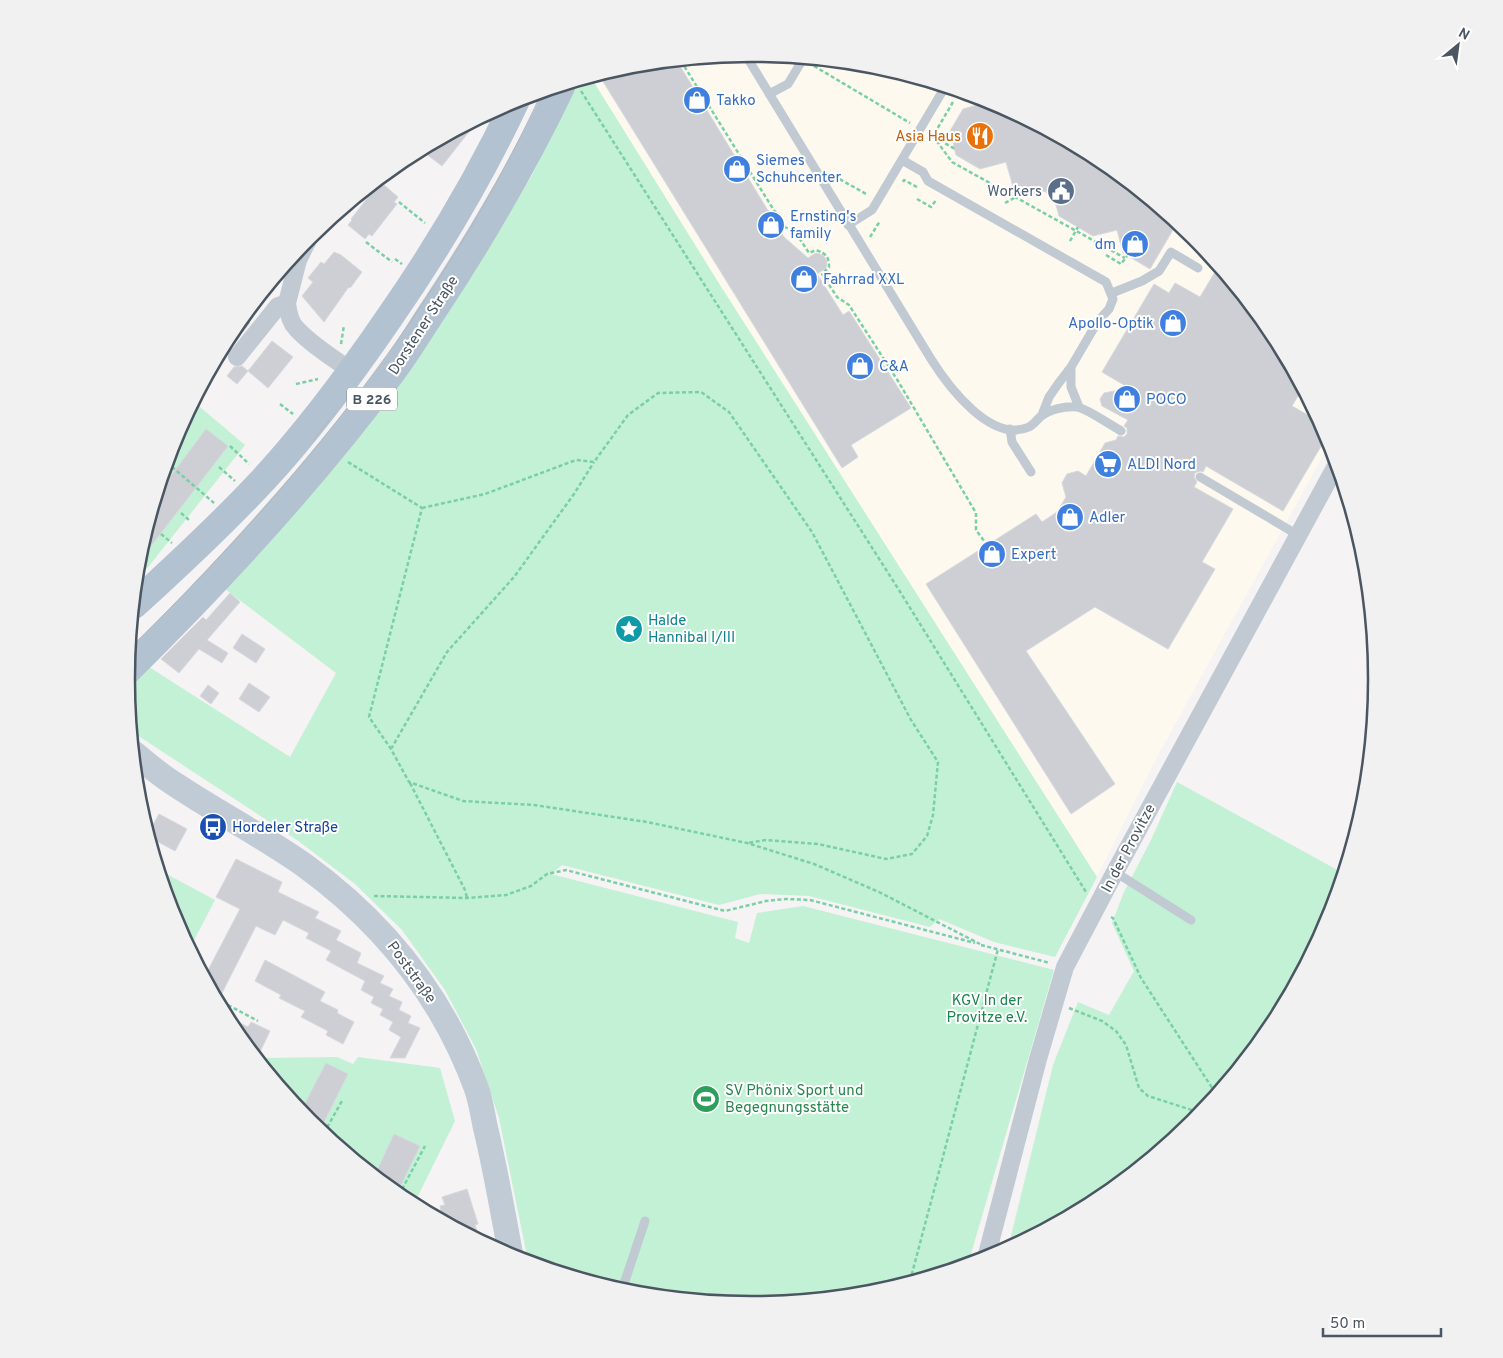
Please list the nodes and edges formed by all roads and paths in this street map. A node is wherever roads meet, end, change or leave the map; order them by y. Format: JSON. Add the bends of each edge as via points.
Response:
{"nodes":[{"id":1,"x":750,"y":62,"type":"edge"},
{"id":2,"x":800,"y":65,"type":"edge"},
{"id":3,"x":815,"y":66,"type":"edge"},
{"id":4,"x":685,"y":67,"type":"edge"},
{"id":5,"x":571,"y":90,"type":"edge"},
{"id":6,"x":568,"y":91,"type":"edge"},
{"id":7,"x":942,"y":93,"type":"edge"},
{"id":8,"x":769,"y":94,"type":"junction"},
{"id":9,"x":953,"y":96,"type":"edge"},
{"id":10,"x":503,"y":115,"type":"edge"},
{"id":11,"x":920,"y":129,"type":"junction"},
{"id":12,"x":933,"y":136,"type":"junction"},
{"id":13,"x":955,"y":149,"type":"dead end"},
{"id":14,"x":902,"y":160,"type":"junction"},
{"id":15,"x":817,"y":173,"type":"junction"},
{"id":16,"x":900,"y":186,"type":"dead end"},
{"id":17,"x":873,"y":188,"type":"dead end"},
{"id":18,"x":922,"y":190,"type":"dead end"},
{"id":19,"x":1019,"y":192,"type":"dead end"},
{"id":20,"x":1016,"y":198,"type":"junction"},
{"id":21,"x":917,"y":199,"type":"dead end"},
{"id":22,"x":399,"y":202,"type":"dead end"},
{"id":23,"x":944,"y":203,"type":"dead end"},
{"id":24,"x":1005,"y":203,"type":"dead end"},
{"id":25,"x":883,"y":215,"type":"dead end"},
{"id":26,"x":848,"y":225,"type":"junction"},
{"id":27,"x":1078,"y":227,"type":"dead end"},
{"id":28,"x":1075,"y":231,"type":"junction"},
{"id":29,"x":442,"y":237,"type":"junction"},
{"id":30,"x":1070,"y":241,"type":"dead end"},
{"id":31,"x":366,"y":242,"type":"dead end"},
{"id":32,"x":869,"y":243,"type":"dead end"},
{"id":33,"x":809,"y":253,"type":"junction"},
{"id":34,"x":814,"y":255,"type":"dead end"},
{"id":35,"x":1106,"y":256,"type":"dead end"},
{"id":36,"x":392,"y":262,"type":"dead end"},
{"id":37,"x":297,"y":263,"type":"edge"},
{"id":38,"x":1198,"y":268,"type":"dead end"},
{"id":39,"x":1112,"y":293,"type":"junction"},
{"id":40,"x":287,"y":303,"type":"junction"},
{"id":41,"x":237,"y":356,"type":"dead end"},
{"id":42,"x":1071,"y":367,"type":"junction"},
{"id":43,"x":352,"y":372,"type":"junction"},
{"id":44,"x":1079,"y":407,"type":"junction"},
{"id":45,"x":1042,"y":415,"type":"junction"},
{"id":46,"x":1010,"y":429,"type":"junction"},
{"id":47,"x":1121,"y":431,"type":"dead end"},
{"id":48,"x":230,"y":446,"type":"dead end"},
{"id":49,"x":332,"y":450,"type":"junction"},
{"id":50,"x":594,"y":462,"type":"junction"},
{"id":51,"x":172,"y":469,"type":"edge"},
{"id":52,"x":1031,"y":472,"type":"dead end"},
{"id":53,"x":1332,"y":473,"type":"edge"},
{"id":54,"x":265,"y":477,"type":"junction"},
{"id":55,"x":1200,"y":478,"type":"dead end"},
{"id":56,"x":207,"y":496,"type":"dead end"},
{"id":57,"x":422,"y":508,"type":"junction"},
{"id":58,"x":181,"y":513,"type":"dead end"},
{"id":59,"x":189,"y":520,"type":"dead end"},
{"id":60,"x":161,"y":534,"type":"dead end"},
{"id":61,"x":1298,"y":535,"type":"junction"},
{"id":62,"x":172,"y":544,"type":"dead end"},
{"id":63,"x":987,"y":545,"type":"dead end"},
{"id":64,"x":140,"y":599,"type":"edge"},
{"id":65,"x":135,"y":662,"type":"edge"},
{"id":66,"x":392,"y":749,"type":"junction"},
{"id":67,"x":140,"y":758,"type":"edge"},
{"id":68,"x":142,"y":771,"type":"edge"},
{"id":69,"x":409,"y":782,"type":"junction"},
{"id":70,"x":175,"y":785,"type":"junction"},
{"id":71,"x":746,"y":843,"type":"junction"},
{"id":72,"x":1114,"y":872,"type":"junction"},
{"id":73,"x":467,"y":898,"type":"junction"},
{"id":74,"x":356,"y":906,"type":"junction"},
{"id":75,"x":1096,"y":907,"type":"junction"},
{"id":76,"x":1191,"y":920,"type":"dead end"},
{"id":77,"x":980,"y":944,"type":"junction"},
{"id":78,"x":998,"y":949,"type":"junction"},
{"id":79,"x":1065,"y":967,"type":"junction"},
{"id":80,"x":1054,"y":1003,"type":"junction"},
{"id":81,"x":231,"y":1009,"type":"edge"},
{"id":82,"x":258,"y":1021,"type":"dead end"},
{"id":83,"x":1212,"y":1088,"type":"edge"},
{"id":84,"x":343,"y":1099,"type":"dead end"},
{"id":85,"x":1191,"y":1111,"type":"edge"},
{"id":86,"x":328,"y":1126,"type":"edge"},
{"id":87,"x":425,"y":1146,"type":"dead end"},
{"id":88,"x":403,"y":1188,"type":"edge"},
{"id":89,"x":645,"y":1221,"type":"dead end"},
{"id":90,"x":509,"y":1246,"type":"edge"},
{"id":91,"x":989,"y":1248,"type":"edge"},
{"id":92,"x":912,"y":1274,"type":"edge"},
{"id":93,"x":625,"y":1282,"type":"edge"}],
"edges":[{"from":1,"to":8,"type":"lane"},
{"from":2,"to":8,"type":"lane","via":[[788,84]]},
{"from":3,"to":11,"type":"path"},
{"from":4,"to":33,"type":"path","via":[[785,227],[796,233]]},
{"from":5,"to":75,"type":"path","via":[[899,590]]},
{"from":6,"to":49,"type":"main road","name":"Dorstener Straße","number":"B 226","via":[[543,125],[448,288],[394,370]]},
{"from":7,"to":11,"type":"lane"},
{"from":8,"to":15,"type":"lane"},
{"from":9,"to":12,"type":"path"},
{"from":10,"to":29,"type":"main road","name":"Dorstener Straße","number":"B 226","via":[[471,189]]},
{"from":11,"to":12,"type":"path"},
{"from":11,"to":14,"type":"lane"},
{"from":12,"to":13,"type":"path"},
{"from":12,"to":20,"type":"path","via":[[952,162]]},
{"from":14,"to":26,"type":"lane","via":[[872,210]]},
{"from":14,"to":39,"type":"lane","via":[[923,172],[928,180],[1106,282]]},
{"from":15,"to":17,"type":"path","via":[[830,166],[832,175],[868,196]]},
{"from":15,"to":26,"type":"lane"},
{"from":16,"to":18,"type":"path","via":[[904,180]]},
{"from":19,"to":20,"type":"path"},
{"from":20,"to":24,"type":"path"},
{"from":20,"to":28,"type":"path"},
{"from":21,"to":23,"type":"path","via":[[931,207],[936,199]]},
{"from":22,"to":29,"type":"path"},
{"from":25,"to":32,"type":"path"},
{"from":26,"to":46,"type":"lane","via":[[952,391],[980,416]]},
{"from":27,"to":28,"type":"path"},
{"from":28,"to":30,"type":"path"},
{"from":28,"to":35,"type":"path","via":[[1126,257],[1121,264]]},
{"from":29,"to":43,"type":"main road","name":"Dorstener Straße","number":"B 226"},
{"from":31,"to":36,"type":"path"},
{"from":33,"to":34,"type":"path"},
{"from":33,"to":63,"type":"path","via":[[816,250],[829,257],[829,267],[822,274],[837,297],[849,305],[898,381],[976,513],[976,530]]},
{"from":37,"to":40,"type":"street"},
{"from":38,"to":39,"type":"lane","via":[[1170,252],[1159,271]]},
{"from":39,"to":42,"type":"lane","via":[[1109,310],[1098,321]]},
{"from":40,"to":41,"type":"street","via":[[278,306]]},
{"from":40,"to":43,"type":"street","via":[[295,328]]},
{"from":42,"to":44,"type":"lane","via":[[1071,387]]},
{"from":42,"to":45,"type":"lane","via":[[1049,398]]},
{"from":43,"to":54,"type":"main road","name":"Dorstener Straße","number":"B 226"},
{"from":44,"to":45,"type":"lane","via":[[1055,409]]},
{"from":44,"to":47,"type":"lane"},
{"from":45,"to":46,"type":"lane","via":[[1030,426]]},
{"from":46,"to":52,"type":"lane","via":[[1012,442]]},
{"from":48,"to":54,"type":"path"},
{"from":49,"to":57,"type":"path"},
{"from":49,"to":65,"type":"main road","name":"Dorstener Straße","number":"B 226","via":[[203,594]]},
{"from":50,"to":57,"type":"path","via":[[576,460],[486,494]]},
{"from":50,"to":66,"type":"path","via":[[514,577],[447,652]]},
{"from":50,"to":71,"type":"path","via":[[628,416],[658,393],[701,392],[729,412],[812,532],[911,720],[938,762],[933,815],[927,836],[912,854],[886,859],[818,844],[766,840]]},
{"from":51,"to":56,"type":"path"},
{"from":53,"to":61,"type":"street","name":"In der Provitze"},
{"from":54,"to":64,"type":"main road","name":"Dorstener Straße","number":"B 226","via":[[228,517]]},
{"from":55,"to":61,"type":"lane"},
{"from":57,"to":66,"type":"path","via":[[369,717]]},
{"from":58,"to":59,"type":"path"},
{"from":60,"to":62,"type":"path"},
{"from":61,"to":72,"type":"street","name":"In der Provitze"},
{"from":66,"to":69,"type":"path"},
{"from":67,"to":70,"type":"street","name":"Poststraße"},
{"from":68,"to":70,"type":"street","name":"Poststraße"},
{"from":69,"to":71,"type":"path","via":[[463,801],[543,807],[647,822]]},
{"from":69,"to":73,"type":"path"},
{"from":70,"to":74,"type":"street","name":"Poststraße","via":[[278,847]]},
{"from":71,"to":77,"type":"path","via":[[822,868],[879,892]]},
{"from":72,"to":75,"type":"street","name":"In der Provitze"},
{"from":72,"to":76,"type":"lane"},
{"from":73,"to":74,"type":"path","via":[[370,896]]},
{"from":73,"to":77,"type":"path","via":[[506,895],[531,886],[547,874],[566,870],[725,911],[766,901],[810,900]]},
{"from":74,"to":90,"type":"street","name":"Poststraße","via":[[415,972],[441,1012],[460,1050],[477,1091]]},
{"from":75,"to":79,"type":"street","name":"In der Provitze"},
{"from":75,"to":83,"type":"path","via":[[1113,918],[1142,978]]},
{"from":77,"to":78,"type":"path"},
{"from":78,"to":79,"type":"path"},
{"from":78,"to":92,"type":"path"},
{"from":79,"to":80,"type":"street","name":"In der Provitze"},
{"from":80,"to":85,"type":"path","via":[[1102,1021],[1116,1031],[1126,1045],[1139,1088],[1148,1096]]},
{"from":80,"to":91,"type":"street","name":"In der Provitze"},
{"from":81,"to":82,"type":"path"},
{"from":84,"to":86,"type":"path"},
{"from":87,"to":88,"type":"path"},
{"from":89,"to":93,"type":"lane"}]}
